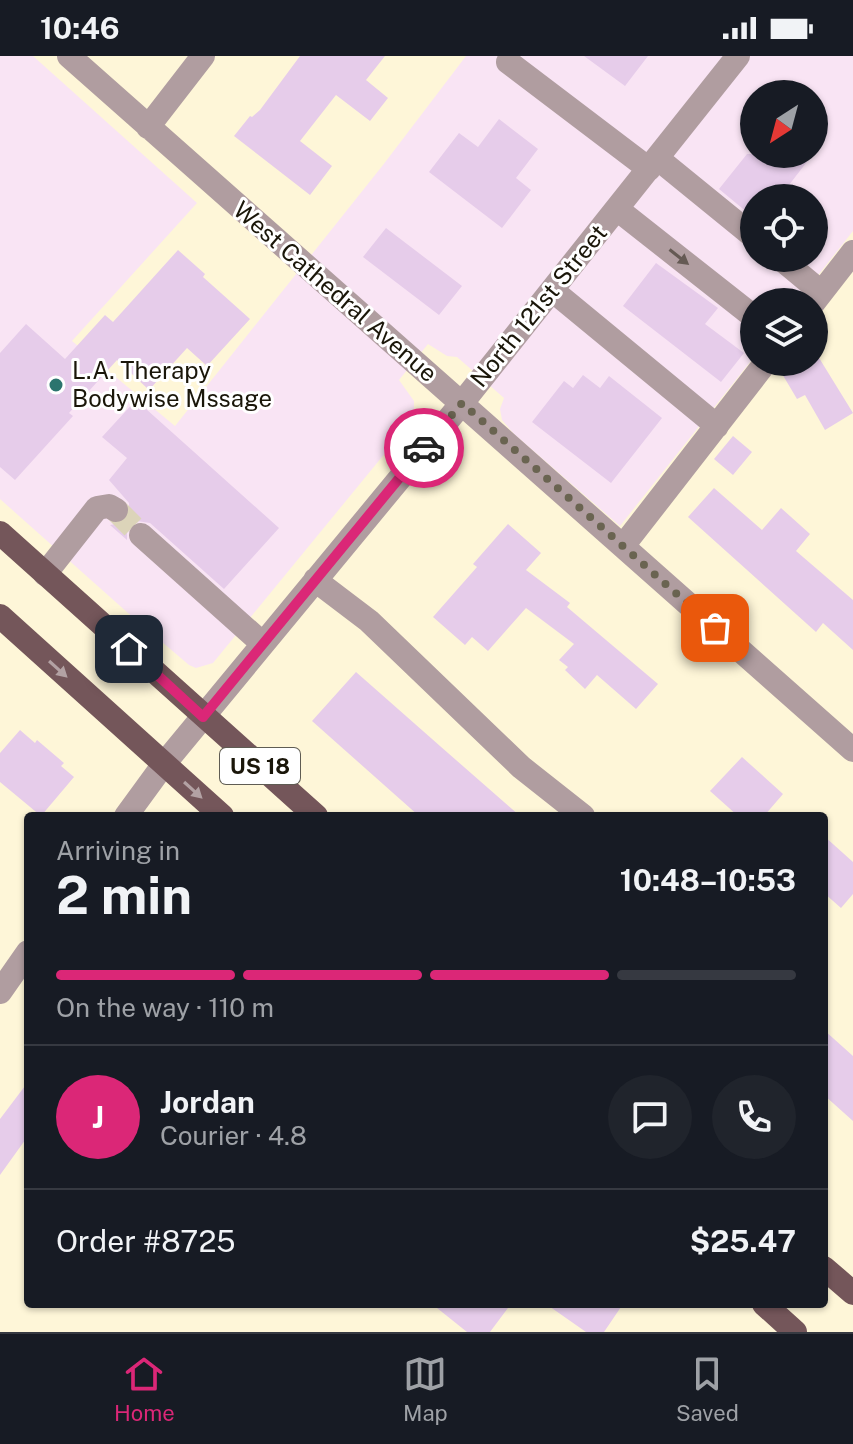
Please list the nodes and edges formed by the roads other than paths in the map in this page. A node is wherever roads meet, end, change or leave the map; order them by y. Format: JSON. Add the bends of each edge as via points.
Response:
{"nodes":[{"id":1,"x":69,"y":56,"type":"edge"},
{"id":2,"x":203,"y":56,"type":"edge"},
{"id":3,"x":738,"y":56,"type":"edge"},
{"id":4,"x":508,"y":62,"type":"dead end"},
{"id":5,"x":148,"y":127,"type":"junction"},
{"id":6,"x":653,"y":163,"type":"junction"},
{"id":7,"x":617,"y":209,"type":"junction"},
{"id":8,"x":740,"y":227,"type":"edge"},
{"id":9,"x":853,"y":252,"type":"edge"},
{"id":10,"x":794,"y":272,"type":"edge"},
{"id":11,"x":809,"y":288,"type":"edge"},
{"id":12,"x":825,"y":288,"type":"edge"},
{"id":13,"x":552,"y":290,"type":"junction"},
{"id":14,"x":740,"y":306,"type":"edge"},
{"id":15,"x":755,"y":376,"type":"edge"},
{"id":16,"x":462,"y":403,"type":"junction"},
{"id":17,"x":717,"y":426,"type":"junction"},
{"id":18,"x":116,"y":510,"type":"dead end"},
{"id":19,"x":0,"y":533,"type":"edge"},
{"id":20,"x":141,"y":535,"type":"tunnel mouth"},
{"id":21,"x":623,"y":546,"type":"junction"},
{"id":22,"x":45,"y":574,"type":"junction"},
{"id":23,"x":315,"y":580,"type":"junction"},
{"id":24,"x":0,"y":616,"type":"edge"},
{"id":25,"x":263,"y":644,"type":"junction"},
{"id":26,"x":203,"y":717,"type":"junction"},
{"id":27,"x":853,"y":750,"type":"edge"},
{"id":28,"x":164,"y":764,"type":"junction"},
{"id":29,"x":129,"y":812,"type":"edge"},
{"id":30,"x":218,"y":812,"type":"edge"},
{"id":31,"x":311,"y":812,"type":"edge"},
{"id":32,"x":578,"y":812,"type":"edge"},
{"id":33,"x":24,"y":958,"type":"edge"},
{"id":34,"x":0,"y":992,"type":"edge"},
{"id":35,"x":828,"y":1271,"type":"edge"},
{"id":36,"x":853,"y":1293,"type":"edge"},
{"id":37,"x":768,"y":1308,"type":"edge"},
{"id":38,"x":795,"y":1332,"type":"edge"}],
"edges":[{"from":1,"to":5,"type":"street","name":"West Cathedral Avenue"},
{"from":2,"to":5,"type":"street"},
{"from":3,"to":6,"type":"street","name":"North 121st Street"},
{"from":4,"to":6,"type":"street"},
{"from":5,"to":16,"type":"street","name":"West Cathedral Avenue"},
{"from":6,"to":7,"type":"street","name":"North 121st Street"},
{"from":6,"to":8,"type":"street"},
{"from":7,"to":13,"type":"street","name":"North 121st Street"},
{"from":7,"to":14,"type":"street","one_way":true},
{"from":9,"to":12,"type":"street"},
{"from":10,"to":11,"type":"street"},
{"from":13,"to":16,"type":"street","name":"North 121st Street"},
{"from":13,"to":17,"type":"street"},
{"from":15,"to":17,"type":"street"},
{"from":16,"to":21,"type":"street","name":"West Cathedral Avenue"},
{"from":16,"to":23,"type":"street","name":"North 121st Street"},
{"from":17,"to":21,"type":"street"},
{"from":18,"to":22,"type":"street","via":[[97,508]]},
{"from":19,"to":22,"type":"main road","number":"US 18"},
{"from":20,"to":25,"type":"street"},
{"from":21,"to":27,"type":"street","name":"West Cathedral Avenue"},
{"from":22,"to":26,"type":"main road","number":"US 18"},
{"from":23,"to":25,"type":"street","name":"North 121st Street"},
{"from":23,"to":32,"type":"street","via":[[369,621],[521,767]]},
{"from":24,"to":28,"type":"main road","number":"US 18","one_way":true},
{"from":25,"to":26,"type":"street","name":"North 121st Street"},
{"from":26,"to":28,"type":"street","name":"North 121st Street"},
{"from":26,"to":31,"type":"main road","number":"US 18"},
{"from":28,"to":29,"type":"street","name":"North 121st Street"},
{"from":28,"to":30,"type":"main road","number":"US 18","one_way":true},
{"from":33,"to":34,"type":"street"},
{"from":35,"to":36,"type":"main road"},
{"from":37,"to":38,"type":"main road"}]}
